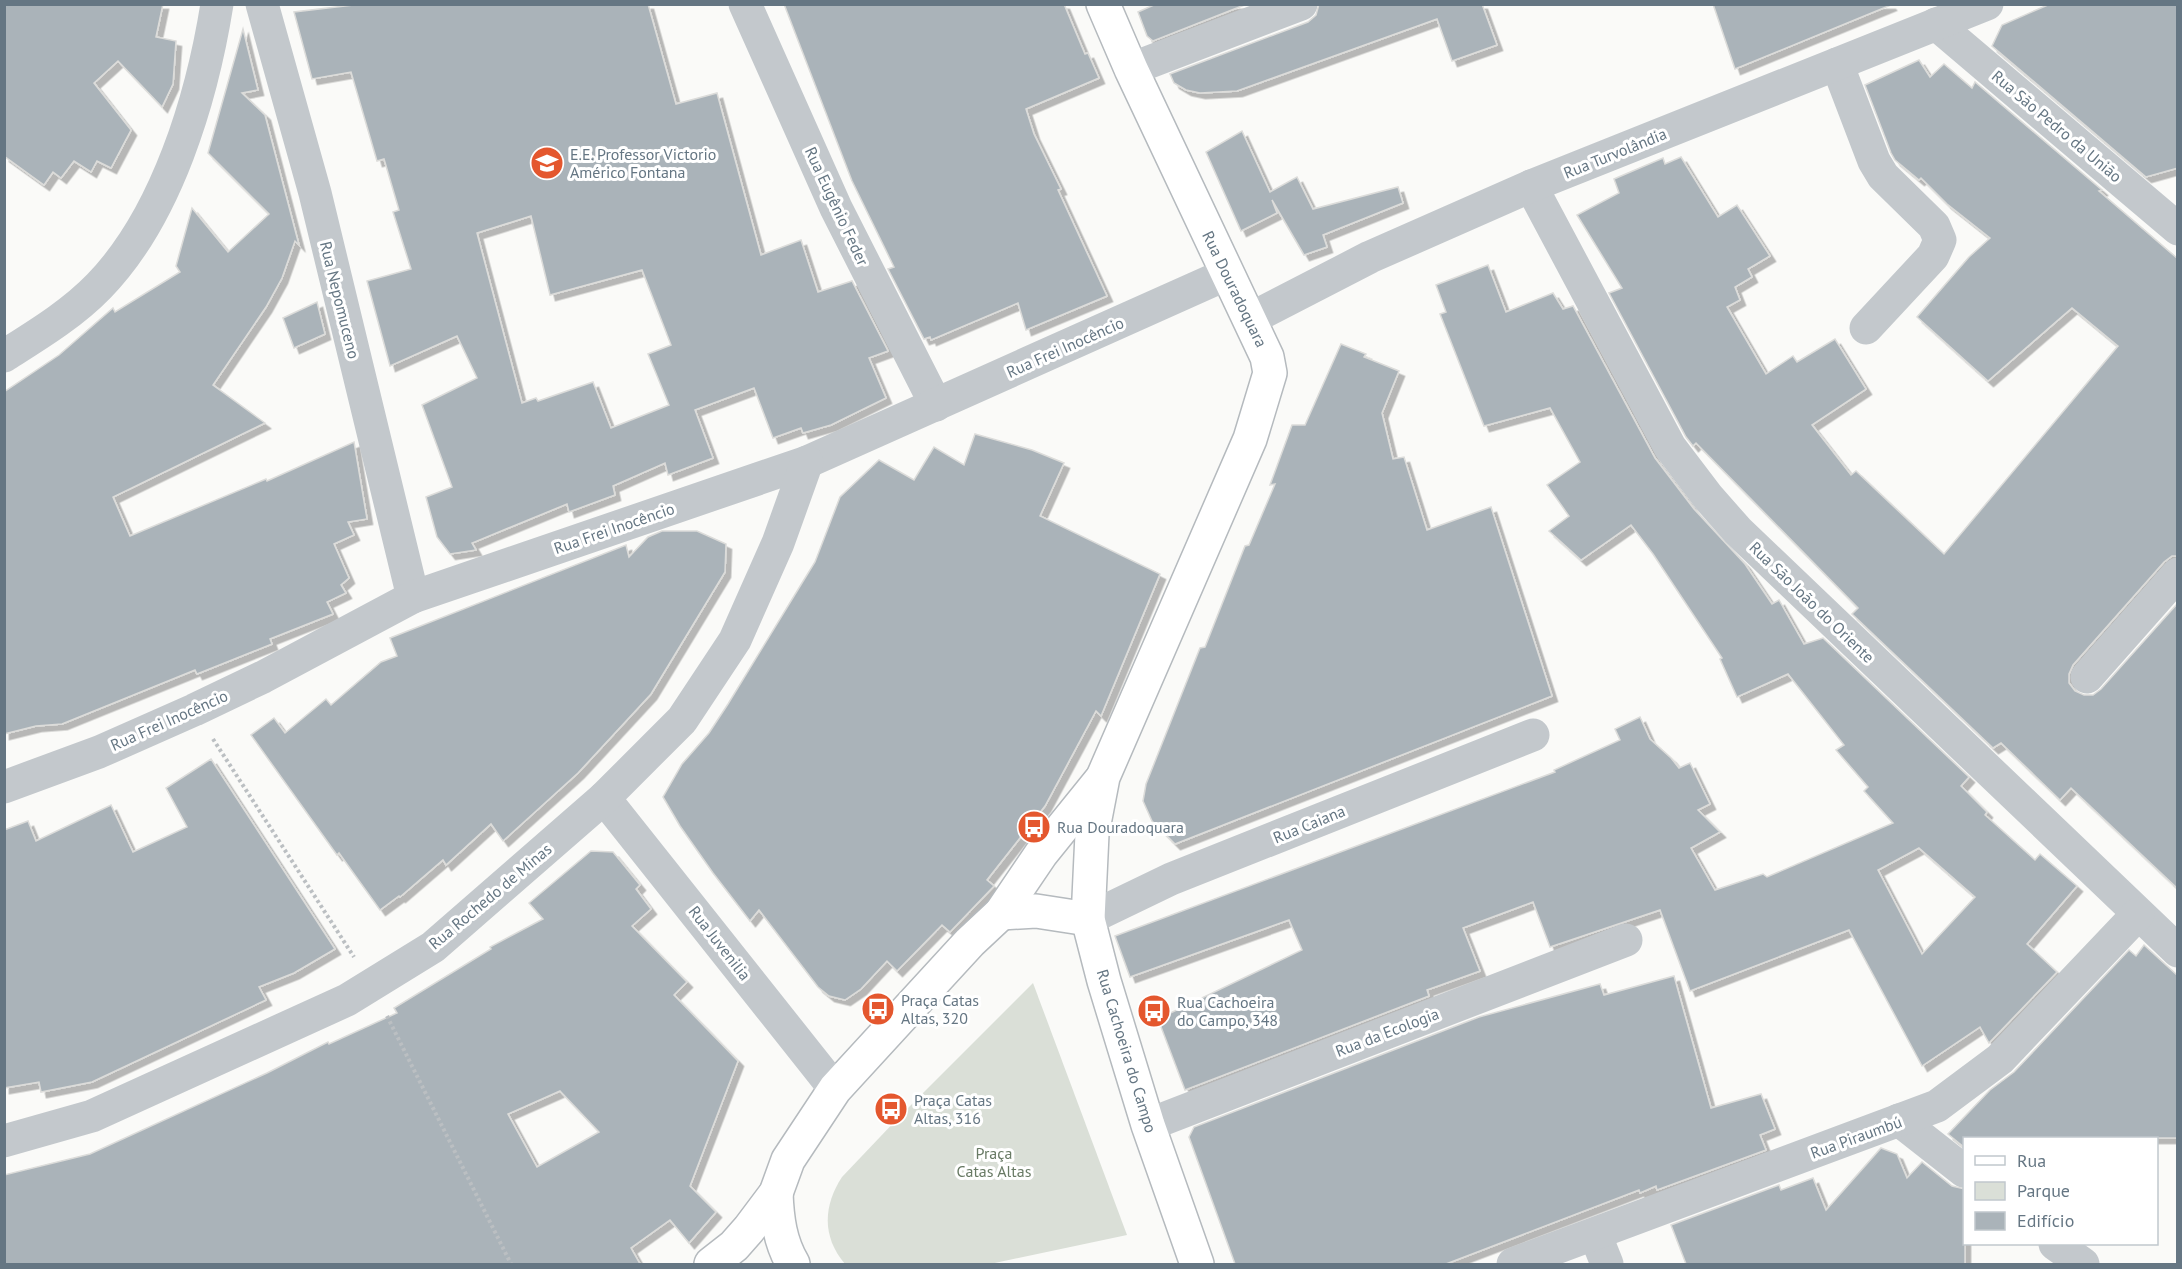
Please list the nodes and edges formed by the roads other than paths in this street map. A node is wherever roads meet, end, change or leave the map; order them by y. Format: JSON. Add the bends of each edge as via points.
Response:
{"nodes":[{"id":1,"x":217,"y":4,"type":"edge"},
{"id":2,"x":262,"y":4,"type":"edge"},
{"id":3,"x":745,"y":4,"type":"edge"},
{"id":4,"x":1103,"y":4,"type":"edge"},
{"id":5,"x":1301,"y":4,"type":"edge"},
{"id":6,"x":1987,"y":4,"type":"edge"},
{"id":7,"x":1936,"y":24,"type":"junction"},
{"id":8,"x":1837,"y":64,"type":"junction"},
{"id":9,"x":1131,"y":69,"type":"junction"},
{"id":10,"x":1531,"y":186,"type":"junction"},
{"id":11,"x":2178,"y":229,"type":"edge"},
{"id":12,"x":1227,"y":274,"type":"junction"},
{"id":13,"x":1250,"y":320,"type":"junction"},
{"id":14,"x":1866,"y":328,"type":"dead end"},
{"id":15,"x":4,"y":356,"type":"edge"},
{"id":16,"x":936,"y":405,"type":"junction"},
{"id":17,"x":807,"y":462,"type":"junction"},
{"id":18,"x":2178,"y":574,"type":"edge"},
{"id":19,"x":413,"y":597,"type":"junction"},
{"id":20,"x":2087,"y":676,"type":"dead end"},
{"id":21,"x":1533,"y":735,"type":"dead end"},
{"id":22,"x":1103,"y":777,"type":"junction"},
{"id":23,"x":4,"y":787,"type":"edge"},
{"id":24,"x":604,"y":798,"type":"junction"},
{"id":25,"x":1001,"y":913,"type":"junction"},
{"id":26,"x":2138,"y":914,"type":"junction"},
{"id":27,"x":1089,"y":919,"type":"junction"},
{"id":28,"x":1626,"y":940,"type":"dead end"},
{"id":29,"x":2178,"y":951,"type":"edge"},
{"id":30,"x":835,"y":1089,"type":"junction"},
{"id":31,"x":1899,"y":1120,"type":"junction"},
{"id":32,"x":1148,"y":1125,"type":"junction"},
{"id":33,"x":4,"y":1141,"type":"edge"},
{"id":34,"x":1963,"y":1169,"type":"edge"},
{"id":35,"x":776,"y":1193,"type":"junction"},
{"id":36,"x":1596,"y":1234,"type":"junction"},
{"id":37,"x":2056,"y":1245,"type":"edge"},
{"id":38,"x":711,"y":1264,"type":"edge"},
{"id":39,"x":793,"y":1264,"type":"edge"},
{"id":40,"x":1197,"y":1264,"type":"edge"},
{"id":41,"x":1513,"y":1264,"type":"edge"},
{"id":42,"x":1607,"y":1264,"type":"edge"},
{"id":43,"x":2082,"y":1264,"type":"edge"}],
"edges":[{"from":1,"to":15,"type":"street","via":[[212,37],[186,130],[161,195],[129,250],[99,286],[50,327]]},
{"from":2,"to":19,"type":"street","name":"Rua Nepomuceno","via":[[315,193]]},
{"from":3,"to":16,"type":"street","name":"Rua Eugênio Feder","via":[[836,208]]},
{"from":4,"to":9,"type":"main road","name":"Rua Douradoquara"},
{"from":5,"to":9,"type":"street"},
{"from":6,"to":7,"type":"street","name":"Rua Turvolândia"},
{"from":7,"to":8,"type":"street","name":"Rua Turvolândia"},
{"from":7,"to":11,"type":"street","name":"Rua São Pedro da União"},
{"from":8,"to":10,"type":"street","name":"Rua Turvolândia"},
{"from":8,"to":14,"type":"street","via":[[1874,161],[1883,176],[1934,226],[1940,240],[1933,256]]},
{"from":9,"to":12,"type":"main road","name":"Rua Douradoquara"},
{"from":10,"to":13,"type":"street","name":"Rua Turvolândia","via":[[1370,257]]},
{"from":10,"to":26,"type":"street","name":"Rua São João do Oriente","via":[[1670,447],[1708,497],[1738,531]]},
{"from":12,"to":13,"type":"main road","name":"Rua Douradoquara"},
{"from":12,"to":16,"type":"street","name":"Rua Frei Inocêncio"},
{"from":13,"to":22,"type":"main road","name":"Rua Douradoquara","via":[[1270,373],[1264,396],[1250,439]]},
{"from":16,"to":17,"type":"street","name":"Rua Frei Inocêncio"},
{"from":17,"to":19,"type":"street","name":"Rua Frei Inocêncio"},
{"from":17,"to":24,"type":"street","name":"Rua Rochedo de Minas","via":[[778,543],[735,640],[682,720]]},
{"from":18,"to":20,"type":"street"},
{"from":19,"to":23,"type":"street","name":"Rua Frei Inocêncio","via":[[223,696],[99,752]]},
{"from":21,"to":27,"type":"street","name":"Rua Caiana","via":[[1171,879]]},
{"from":22,"to":25,"type":"main road","name":"Rua Douradoquara","via":[[1041,854]]},
{"from":22,"to":27,"type":"main road","name":"Rua Douradoquara","via":[[1092,834]]},
{"from":24,"to":30,"type":"street","name":"Rua Juvenilia"},
{"from":24,"to":33,"type":"street","name":"Rua Rochedo de Minas","via":[[433,947],[347,1000],[92,1116]]},
{"from":25,"to":27,"type":"main road","via":[[1036,911]]},
{"from":25,"to":30,"type":"main road"},
{"from":26,"to":29,"type":"street","name":"Rua São João do Oriente"},
{"from":26,"to":31,"type":"street","name":"Rua Piraumbú","via":[[2000,1059],[1937,1106]]},
{"from":27,"to":32,"type":"main road","name":"Rua Cachoeira do Campo"},
{"from":28,"to":32,"type":"street","name":"Rua da Ecologia"},
{"from":30,"to":35,"type":"main road","via":[[788,1160]]},
{"from":31,"to":34,"type":"street"},
{"from":31,"to":36,"type":"street","name":"Rua Piraumbú"},
{"from":32,"to":40,"type":"main road","name":"Rua Cachoeira do Campo"},
{"from":35,"to":38,"type":"main road","via":[[734,1246]]},
{"from":35,"to":39,"type":"main road","via":[[777,1225]]},
{"from":36,"to":41,"type":"street","name":"Rua Piraumbú"},
{"from":36,"to":42,"type":"street"},
{"from":37,"to":43,"type":"street"}]}
